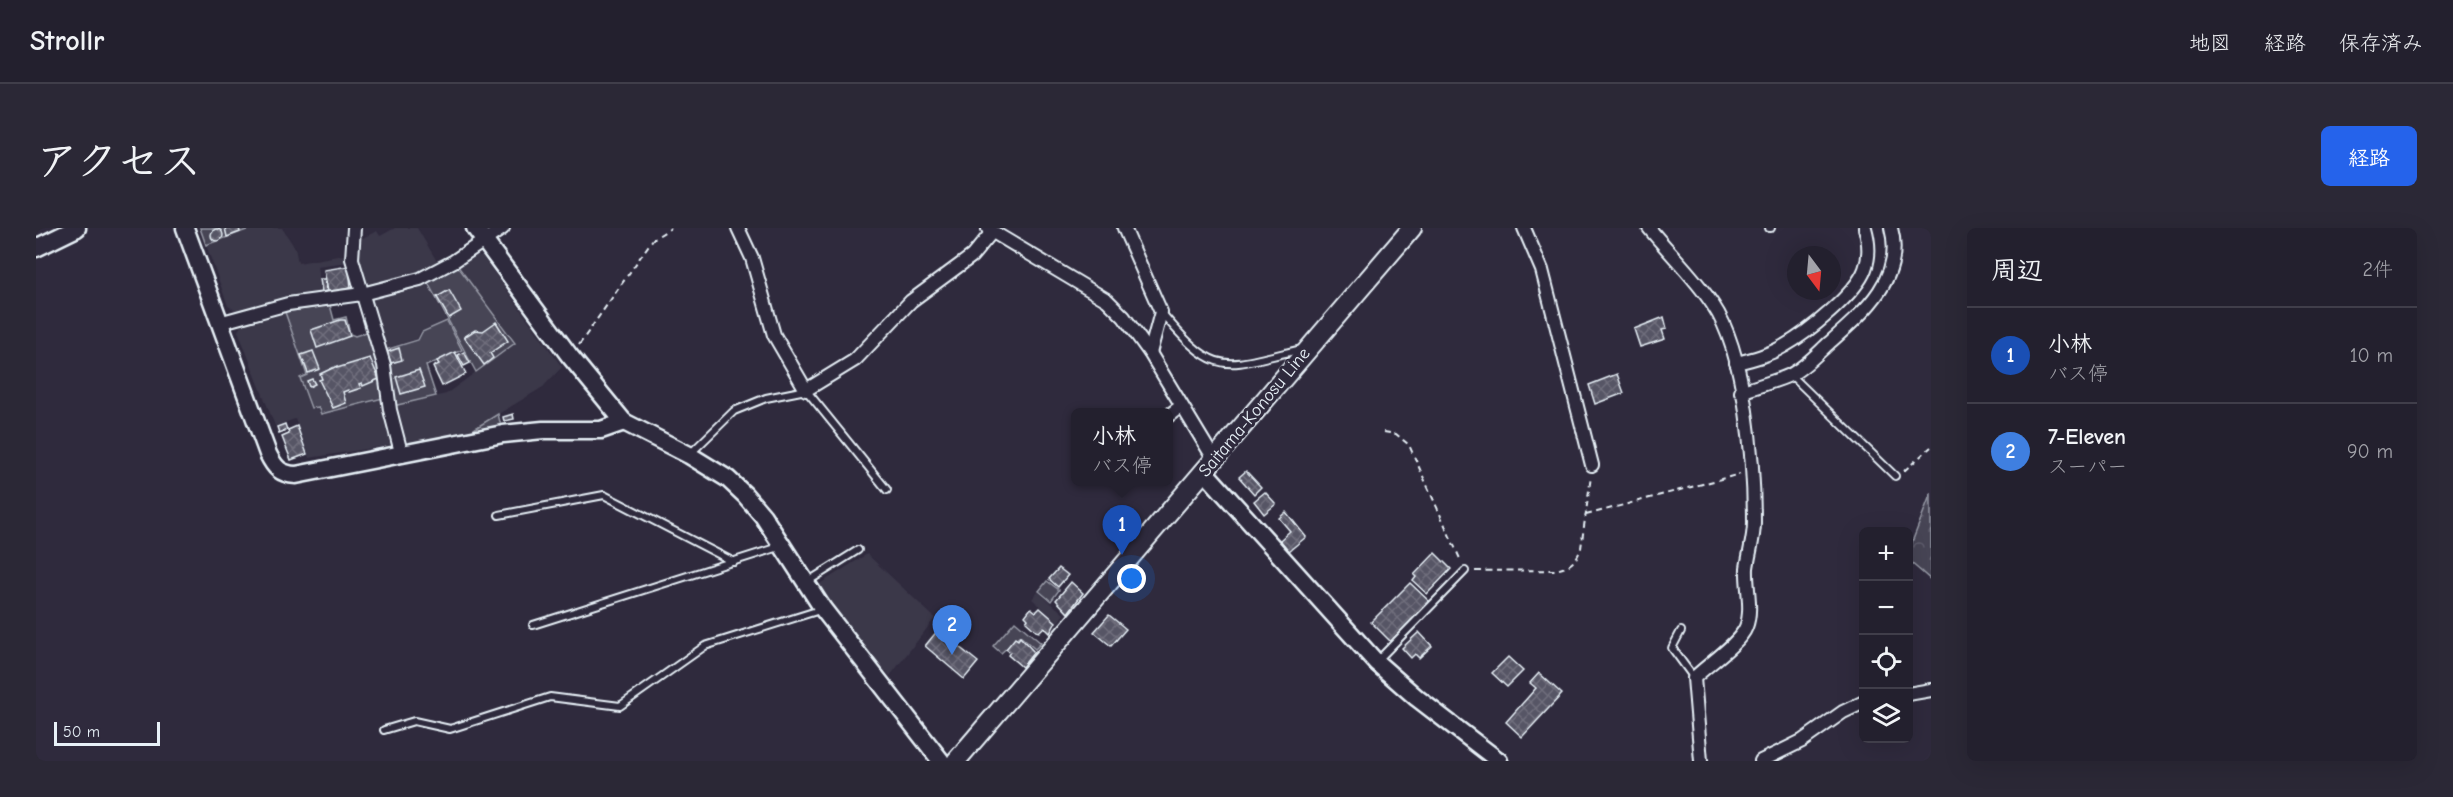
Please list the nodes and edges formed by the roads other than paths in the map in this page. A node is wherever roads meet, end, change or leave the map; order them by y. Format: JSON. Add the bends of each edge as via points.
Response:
{"nodes":[{"id":1,"x":77,"y":228,"type":"edge"},
{"id":2,"x":185,"y":228,"type":"edge"},
{"id":3,"x":354,"y":228,"type":"edge"},
{"id":4,"x":503,"y":228,"type":"edge"},
{"id":5,"x":738,"y":228,"type":"edge"},
{"id":6,"x":1124,"y":228,"type":"edge"},
{"id":7,"x":1412,"y":228,"type":"edge"},
{"id":8,"x":1524,"y":228,"type":"edge"},
{"id":9,"x":1649,"y":228,"type":"edge"},
{"id":10,"x":1865,"y":228,"type":"edge"},
{"id":11,"x":1891,"y":228,"type":"edge"},
{"id":12,"x":989,"y":230,"type":"edge"},
{"id":13,"x":480,"y":235,"type":"edge"},
{"id":14,"x":36,"y":248,"type":"edge"},
{"id":15,"x":362,"y":294,"type":"junction"},
{"id":16,"x":1161,"y":312,"type":"junction"},
{"id":17,"x":219,"y":322,"type":"junction"},
{"id":18,"x":1309,"y":348,"type":"junction"},
{"id":19,"x":1150,"y":353,"type":"junction"},
{"id":20,"x":1736,"y":363,"type":"junction"},
{"id":21,"x":1790,"y":375,"type":"junction"},
{"id":22,"x":806,"y":390,"type":"junction"},
{"id":23,"x":1741,"y":392,"type":"junction"},
{"id":24,"x":1180,"y":406,"type":"junction"},
{"id":25,"x":1173,"y":412,"type":"edge"},
{"id":26,"x":624,"y":422,"type":"junction"},
{"id":27,"x":689,"y":454,"type":"junction"},
{"id":28,"x":402,"y":456,"type":"junction"},
{"id":29,"x":1209,"y":465,"type":"junction"},
{"id":30,"x":1592,"y":465,"type":"road end"},
{"id":31,"x":1895,"y":476,"type":"road end"},
{"id":32,"x":887,"y":490,"type":"dead end"},
{"id":33,"x":499,"y":515,"type":"dead end"},
{"id":34,"x":782,"y":546,"type":"junction"},
{"id":35,"x":858,"y":550,"type":"dead end"},
{"id":36,"x":734,"y":562,"type":"junction"},
{"id":37,"x":1465,"y":571,"type":"road end"},
{"id":38,"x":806,"y":583,"type":"junction"},
{"id":39,"x":824,"y":609,"type":"junction"},
{"id":40,"x":533,"y":625,"type":"dead end"},
{"id":41,"x":1681,"y":631,"type":"dead end"},
{"id":42,"x":1376,"y":662,"type":"junction"},
{"id":43,"x":1694,"y":678,"type":"junction"},
{"id":44,"x":1931,"y":690,"type":"edge"},
{"id":45,"x":1913,"y":693,"type":"edge"},
{"id":46,"x":1859,"y":704,"type":"edge"},
{"id":47,"x":384,"y":730,"type":"dead end"},
{"id":48,"x":941,"y":761,"type":"edge"},
{"id":49,"x":956,"y":761,"type":"edge"},
{"id":50,"x":1499,"y":761,"type":"edge"},
{"id":51,"x":1701,"y":761,"type":"edge"},
{"id":52,"x":1761,"y":761,"type":"edge"}],
"edges":[{"from":1,"to":14,"type":"street"},
{"from":2,"to":17,"type":"street"},
{"from":3,"to":15,"type":"street","via":[[352,259]]},
{"from":4,"to":13,"type":"street"},
{"from":5,"to":22,"type":"street","via":[[752,258],[774,335]]},
{"from":6,"to":16,"type":"street"},
{"from":7,"to":18,"type":"main road","name":"Saitama-Konosu Line"},
{"from":8,"to":30,"type":"street","via":[[1542,270]]},
{"from":9,"to":20,"type":"street","via":[[1680,260],[1715,307]]},
{"from":10,"to":20,"type":"street","via":[[1865,269],[1835,306],[1785,345],[1756,359]]},
{"from":11,"to":21,"type":"street","via":[[1895,254],[1878,294],[1852,323]]},
{"from":12,"to":19,"type":"street","via":[[1107,300]]},
{"from":12,"to":22,"type":"street","via":[[972,256],[904,307],[855,360]]},
{"from":13,"to":15,"type":"street","via":[[420,279]]},
{"from":13,"to":26,"type":"street"},
{"from":15,"to":17,"type":"street","via":[[288,304]]},
{"from":15,"to":28,"type":"street","via":[[384,365]]},
{"from":16,"to":18,"type":"lane","via":[[1202,356],[1226,364],[1242,364]]},
{"from":16,"to":19,"type":"street"},
{"from":17,"to":28,"type":"street","via":[[267,454],[282,473],[296,475]]},
{"from":18,"to":29,"type":"main road","name":"Saitama-Konosu Line"},
{"from":19,"to":24,"type":"street"},
{"from":20,"to":23,"type":"street"},
{"from":21,"to":23,"type":"street"},
{"from":21,"to":31,"type":"lane"},
{"from":22,"to":27,"type":"lane","via":[[766,398],[734,411]]},
{"from":22,"to":32,"type":"lane"},
{"from":23,"to":43,"type":"street","via":[[1754,525],[1747,568],[1746,628]]},
{"from":24,"to":25,"type":"street"},
{"from":24,"to":29,"type":"street"},
{"from":26,"to":27,"type":"street"},
{"from":26,"to":28,"type":"street","via":[[601,430],[503,434]]},
{"from":27,"to":34,"type":"street","via":[[745,495]]},
{"from":29,"to":42,"type":"street"},
{"from":29,"to":49,"type":"main road","name":"Saitama-Konosu Line"},
{"from":33,"to":36,"type":"lane","via":[[604,495]]},
{"from":34,"to":36,"type":"lane"},
{"from":34,"to":38,"type":"street"},
{"from":35,"to":38,"type":"lane"},
{"from":36,"to":40,"type":"lane"},
{"from":37,"to":42,"type":"lane"},
{"from":38,"to":39,"type":"street"},
{"from":39,"to":47,"type":"lane","via":[[705,646],[620,706],[550,697],[450,729],[414,721]]},
{"from":39,"to":48,"type":"street"},
{"from":41,"to":43,"type":"lane","via":[[1672,648]]},
{"from":42,"to":50,"type":"street","via":[[1417,699]]},
{"from":43,"to":51,"type":"street"},
{"from":44,"to":45,"type":"street"},
{"from":46,"to":52,"type":"street","via":[[1802,741]]}]}
